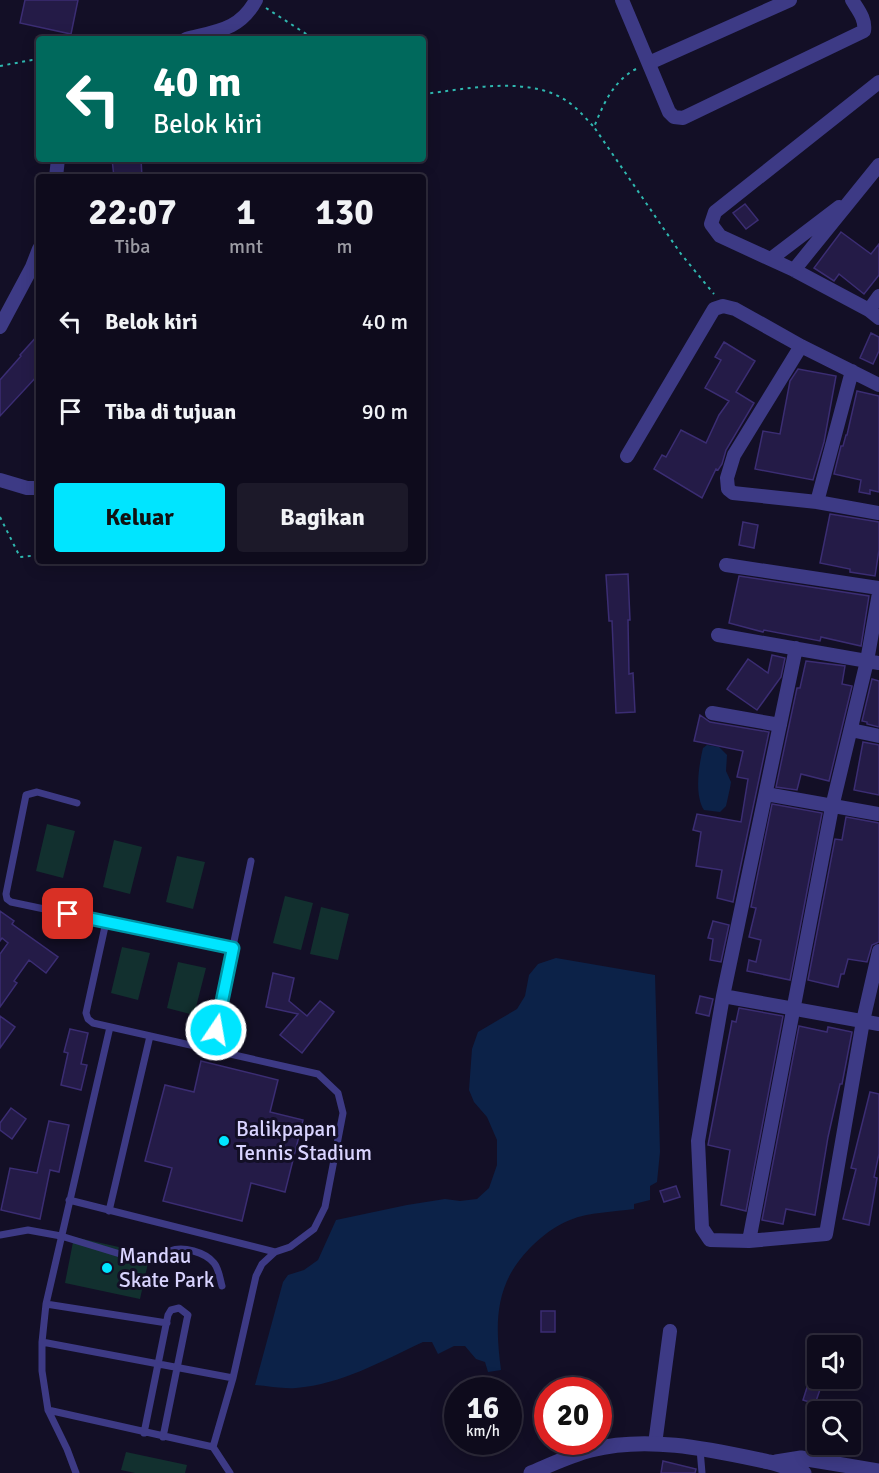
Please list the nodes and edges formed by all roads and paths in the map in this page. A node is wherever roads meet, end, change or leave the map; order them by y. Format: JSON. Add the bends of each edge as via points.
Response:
{"nodes":[{"id":1,"x":256,"y":0,"type":"edge"},
{"id":2,"x":622,"y":0,"type":"edge"},
{"id":3,"x":790,"y":0,"type":"edge"},
{"id":4,"x":852,"y":0,"type":"edge"},
{"id":5,"x":196,"y":36,"type":"edge"},
{"id":6,"x":310,"y":36,"type":"edge"},
{"id":7,"x":36,"y":60,"type":"edge"},
{"id":8,"x":649,"y":63,"type":"junction"},
{"id":9,"x":0,"y":66,"type":"edge"},
{"id":10,"x":879,"y":82,"type":"edge"},
{"id":11,"x":426,"y":94,"type":"edge"},
{"id":12,"x":594,"y":127,"type":"junction"},
{"id":13,"x":879,"y":165,"type":"edge"},
{"id":14,"x":857,"y":193,"type":"junction"},
{"id":15,"x":36,"y":257,"type":"edge"},
{"id":16,"x":772,"y":258,"type":"junction"},
{"id":17,"x":794,"y":270,"type":"junction"},
{"id":18,"x":879,"y":296,"type":"edge"},
{"id":19,"x":723,"y":306,"type":"junction"},
{"id":20,"x":874,"y":314,"type":"edge"},
{"id":21,"x":0,"y":327,"type":"edge"},
{"id":22,"x":801,"y":346,"type":"junction"},
{"id":23,"x":852,"y":371,"type":"junction"},
{"id":24,"x":879,"y":385,"type":"edge"},
{"id":25,"x":627,"y":456,"type":"dead end"},
{"id":26,"x":0,"y":480,"type":"edge"},
{"id":27,"x":36,"y":488,"type":"edge"},
{"id":28,"x":817,"y":502,"type":"junction"},
{"id":29,"x":879,"y":513,"type":"edge"},
{"id":30,"x":0,"y":517,"type":"edge"},
{"id":31,"x":36,"y":555,"type":"edge"},
{"id":32,"x":726,"y":565,"type":"dead end"},
{"id":33,"x":879,"y":588,"type":"edge"},
{"id":34,"x":879,"y":593,"type":"edge"},
{"id":35,"x":718,"y":635,"type":"dead end"},
{"id":36,"x":796,"y":648,"type":"junction"},
{"id":37,"x":873,"y":662,"type":"edge"},
{"id":38,"x":712,"y":713,"type":"dead end"},
{"id":39,"x":780,"y":725,"type":"junction"},
{"id":40,"x":851,"y":730,"type":"junction"},
{"id":41,"x":879,"y":736,"type":"edge"},
{"id":42,"x":766,"y":794,"type":"junction"},
{"id":43,"x":77,"y":803,"type":"dead end"},
{"id":44,"x":832,"y":807,"type":"junction"},
{"id":45,"x":879,"y":814,"type":"edge"},
{"id":46,"x":251,"y":861,"type":"dead end"},
{"id":47,"x":106,"y":922,"type":"junction"},
{"id":48,"x":233,"y":948,"type":"junction"},
{"id":49,"x":879,"y":951,"type":"edge"},
{"id":50,"x":723,"y":996,"type":"junction"},
{"id":51,"x":795,"y":1008,"type":"junction"},
{"id":52,"x":863,"y":1021,"type":"junction"},
{"id":53,"x":879,"y":1024,"type":"edge"},
{"id":54,"x":110,"y":1027,"type":"junction"},
{"id":55,"x":150,"y":1036,"type":"junction"},
{"id":56,"x":211,"y":1050,"type":"junction"},
{"id":57,"x":69,"y":1200,"type":"junction"},
{"id":58,"x":109,"y":1211,"type":"junction"},
{"id":59,"x":0,"y":1235,"type":"edge"},
{"id":60,"x":61,"y":1236,"type":"junction"},
{"id":61,"x":749,"y":1241,"type":"junction"},
{"id":62,"x":275,"y":1252,"type":"junction"},
{"id":63,"x":222,"y":1286,"type":"dead end"},
{"id":64,"x":46,"y":1304,"type":"junction"},
{"id":65,"x":167,"y":1323,"type":"junction"},
{"id":66,"x":670,"y":1331,"type":"dead end"},
{"id":67,"x":42,"y":1342,"type":"junction"},
{"id":68,"x":159,"y":1362,"type":"junction"},
{"id":69,"x":177,"y":1367,"type":"junction"},
{"id":70,"x":233,"y":1378,"type":"junction"},
{"id":71,"x":48,"y":1410,"type":"junction"},
{"id":72,"x":144,"y":1433,"type":"junction"},
{"id":73,"x":163,"y":1437,"type":"junction"},
{"id":74,"x":655,"y":1444,"type":"junction"},
{"id":75,"x":213,"y":1447,"type":"junction"},
{"id":76,"x":700,"y":1449,"type":"junction"},
{"id":77,"x":772,"y":1462,"type":"junction"},
{"id":78,"x":879,"y":1471,"type":"edge"},
{"id":79,"x":76,"y":1473,"type":"edge"},
{"id":80,"x":230,"y":1473,"type":"edge"},
{"id":81,"x":531,"y":1473,"type":"edge"},
{"id":82,"x":702,"y":1473,"type":"edge"},
{"id":83,"x":804,"y":1473,"type":"edge"}],
"edges":[{"from":1,"to":5,"type":"street","via":[[238,23]]},
{"from":1,"to":6,"type":"path"},
{"from":2,"to":8,"type":"street"},
{"from":3,"to":8,"type":"street"},
{"from":4,"to":8,"type":"street","via":[[863,18],[864,31],[682,118],[669,112]]},
{"from":7,"to":9,"type":"path"},
{"from":8,"to":12,"type":"path","via":[[628,74],[606,98]]},
{"from":10,"to":16,"type":"street","via":[[715,212],[711,224],[720,236]]},
{"from":11,"to":12,"type":"path","via":[[499,86],[542,90],[570,104]]},
{"from":12,"to":19,"type":"path","via":[[681,254]]},
{"from":13,"to":14,"type":"street"},
{"from":14,"to":16,"type":"street"},
{"from":14,"to":17,"type":"street"},
{"from":15,"to":21,"type":"street"},
{"from":16,"to":17,"type":"street"},
{"from":17,"to":20,"type":"street"},
{"from":18,"to":20,"type":"street"},
{"from":19,"to":22,"type":"street"},
{"from":19,"to":25,"type":"street","via":[[714,309]]},
{"from":22,"to":23,"type":"street"},
{"from":22,"to":28,"type":"street","via":[[734,455],[728,489],[733,493]]},
{"from":23,"to":24,"type":"street"},
{"from":23,"to":28,"type":"street"},
{"from":26,"to":27,"type":"street"},
{"from":28,"to":29,"type":"street"},
{"from":30,"to":31,"type":"path","via":[[20,557]]},
{"from":32,"to":33,"type":"street"},
{"from":34,"to":37,"type":"street"},
{"from":35,"to":36,"type":"street"},
{"from":36,"to":37,"type":"street"},
{"from":36,"to":39,"type":"street"},
{"from":37,"to":40,"type":"street"},
{"from":38,"to":39,"type":"street"},
{"from":39,"to":42,"type":"street"},
{"from":40,"to":41,"type":"street"},
{"from":40,"to":44,"type":"street"},
{"from":42,"to":44,"type":"street"},
{"from":42,"to":50,"type":"street"},
{"from":43,"to":47,"type":"lane","via":[[37,792],[26,795],[7,899]]},
{"from":44,"to":45,"type":"street"},
{"from":44,"to":51,"type":"street"},
{"from":46,"to":48,"type":"lane"},
{"from":47,"to":48,"type":"lane"},
{"from":47,"to":54,"type":"lane","via":[[86,1013],[93,1023]]},
{"from":48,"to":56,"type":"lane"},
{"from":49,"to":52,"type":"street"},
{"from":50,"to":51,"type":"street"},
{"from":50,"to":61,"type":"street","via":[[698,1141],[702,1228],[714,1242]]},
{"from":51,"to":52,"type":"street"},
{"from":51,"to":61,"type":"street"},
{"from":52,"to":53,"type":"street"},
{"from":52,"to":61,"type":"street","via":[[826,1234]]},
{"from":54,"to":55,"type":"lane"},
{"from":54,"to":57,"type":"lane"},
{"from":55,"to":56,"type":"lane"},
{"from":55,"to":58,"type":"lane"},
{"from":56,"to":62,"type":"lane","via":[[318,1074],[338,1093],[343,1113],[325,1207],[314,1229],[290,1247]]},
{"from":57,"to":58,"type":"lane"},
{"from":57,"to":60,"type":"lane"},
{"from":58,"to":62,"type":"lane"},
{"from":59,"to":60,"type":"lane","via":[[28,1230]]},
{"from":60,"to":63,"type":"lane","via":[[143,1261],[153,1261],[170,1251],[188,1250],[214,1263]]},
{"from":60,"to":64,"type":"lane"},
{"from":62,"to":70,"type":"lane","via":[[256,1276]]},
{"from":64,"to":65,"type":"lane"},
{"from":64,"to":67,"type":"lane"},
{"from":65,"to":68,"type":"lane"},
{"from":65,"to":69,"type":"lane","via":[[171,1310],[179,1308],[188,1315]]},
{"from":66,"to":74,"type":"street"},
{"from":67,"to":68,"type":"lane"},
{"from":67,"to":71,"type":"lane"},
{"from":68,"to":69,"type":"lane"},
{"from":68,"to":72,"type":"lane"},
{"from":69,"to":70,"type":"lane"},
{"from":69,"to":73,"type":"lane"},
{"from":70,"to":75,"type":"lane"},
{"from":71,"to":72,"type":"lane"},
{"from":71,"to":79,"type":"lane"},
{"from":72,"to":73,"type":"lane"},
{"from":73,"to":75,"type":"lane"},
{"from":74,"to":76,"type":"street"},
{"from":74,"to":81,"type":"street","via":[[590,1450]]},
{"from":75,"to":80,"type":"lane"},
{"from":76,"to":77,"type":"street"},
{"from":76,"to":82,"type":"lane"},
{"from":77,"to":78,"type":"street","via":[[801,1458]]},
{"from":77,"to":83,"type":"street"}]}
